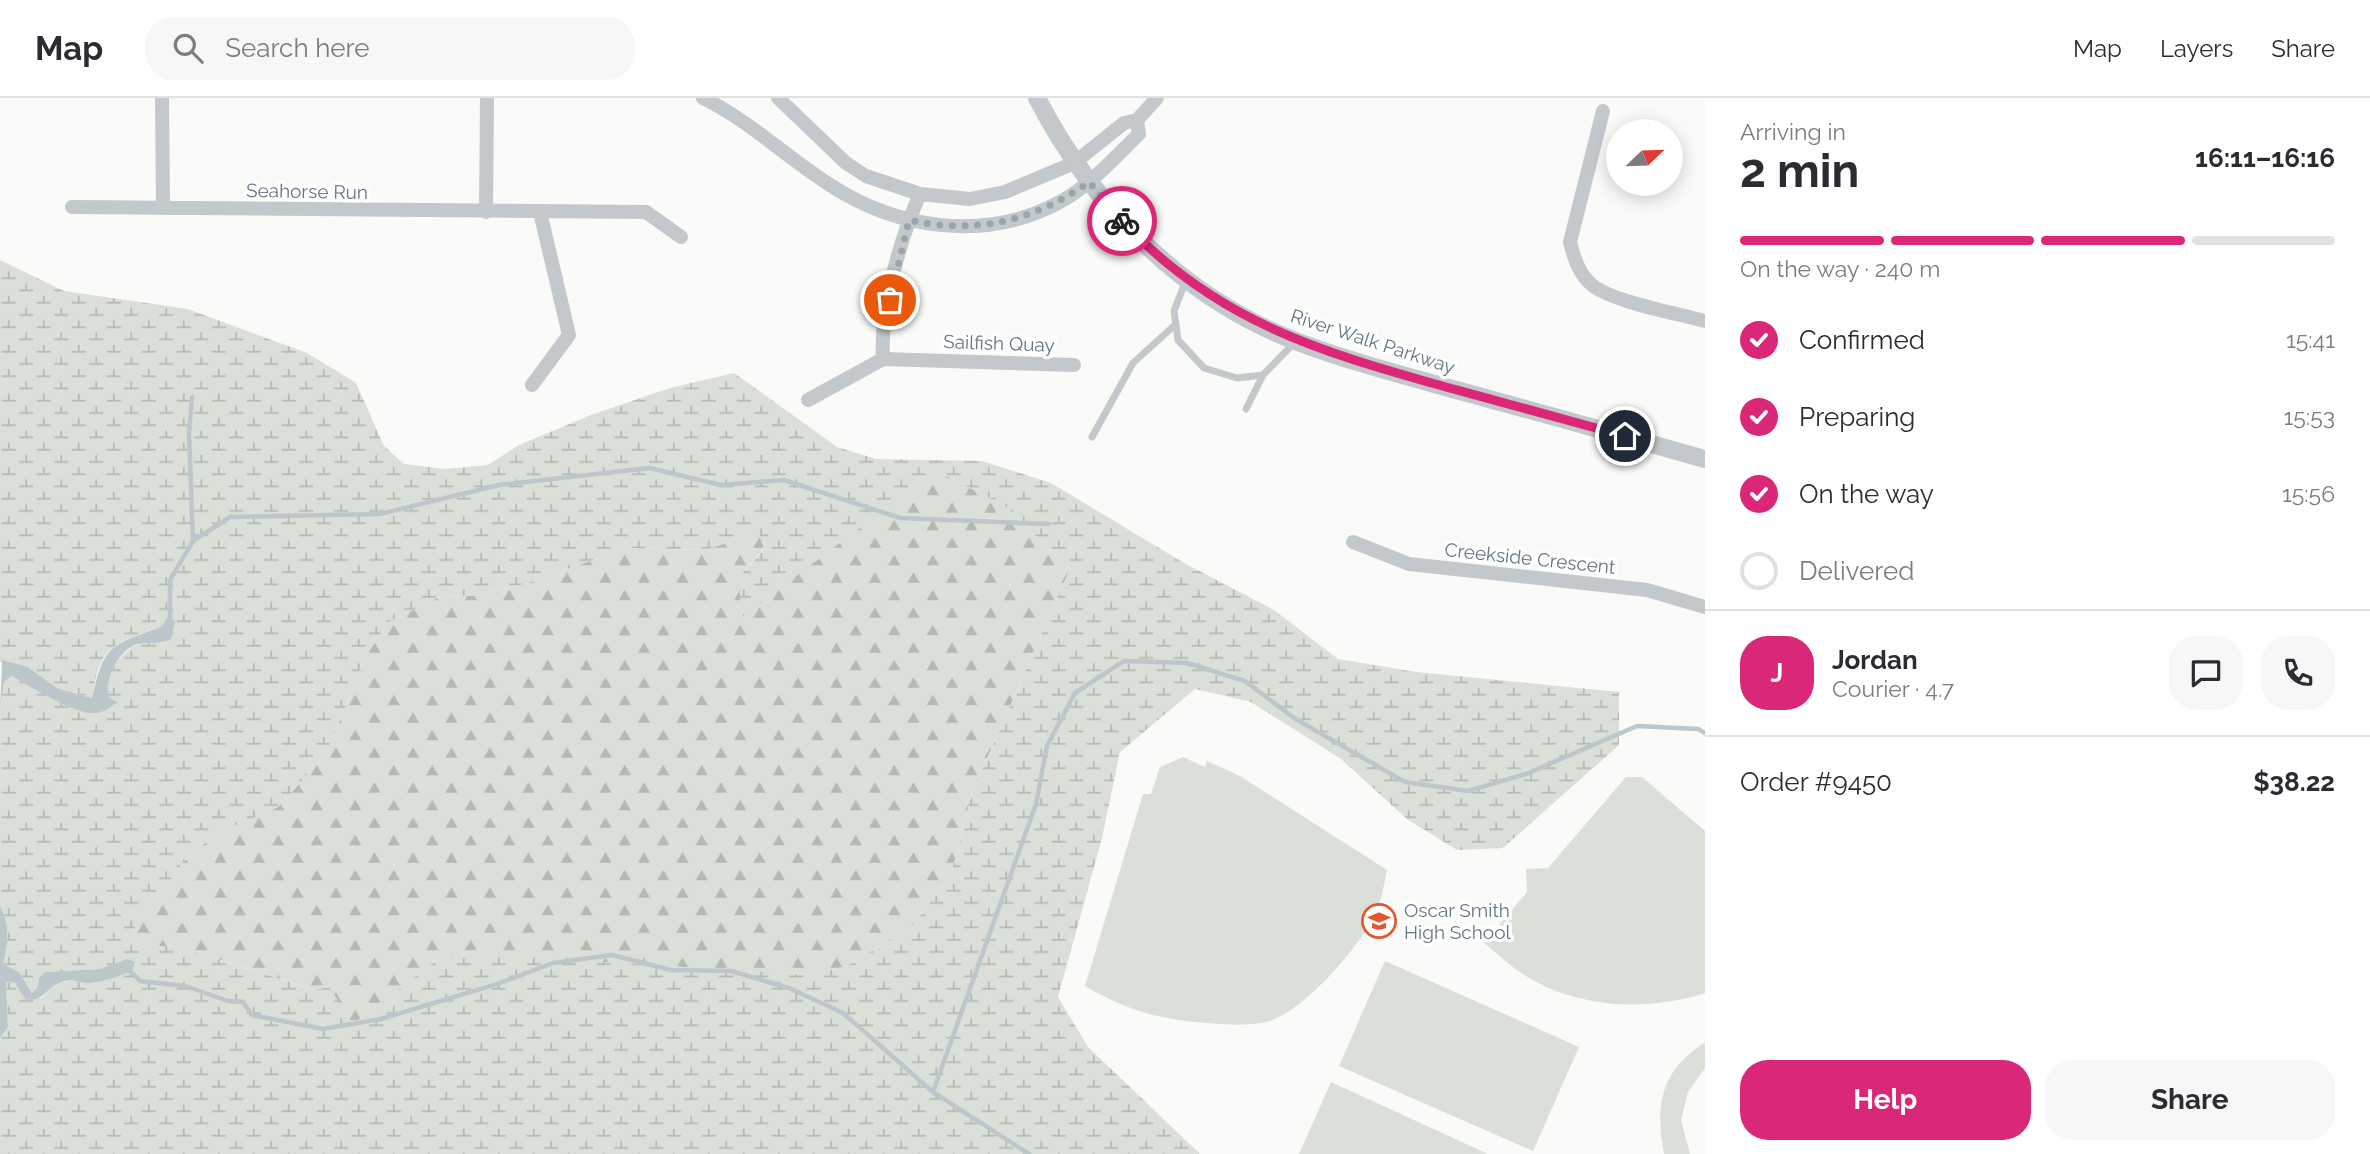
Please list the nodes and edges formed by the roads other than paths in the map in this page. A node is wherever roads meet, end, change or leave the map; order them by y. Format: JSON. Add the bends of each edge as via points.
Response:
{"nodes":[{"id":1,"x":162,"y":98,"type":"edge"},
{"id":2,"x":487,"y":98,"type":"edge"},
{"id":3,"x":703,"y":98,"type":"edge"},
{"id":4,"x":778,"y":98,"type":"edge"},
{"id":5,"x":1037,"y":98,"type":"edge"},
{"id":6,"x":1157,"y":98,"type":"edge"},
{"id":7,"x":1603,"y":111,"type":"dead end"},
{"id":8,"x":1137,"y":120,"type":"junction"},
{"id":9,"x":1074,"y":163,"type":"junction"},
{"id":10,"x":1089,"y":182,"type":"junction"},
{"id":11,"x":919,"y":194,"type":"junction"},
{"id":12,"x":72,"y":207,"type":"dead end"},
{"id":13,"x":163,"y":208,"type":"junction"},
{"id":14,"x":486,"y":212,"type":"junction"},
{"id":15,"x":540,"y":212,"type":"junction"},
{"id":16,"x":909,"y":220,"type":"junction"},
{"id":17,"x":681,"y":237,"type":"dead end"},
{"id":18,"x":1186,"y":280,"type":"junction"},
{"id":19,"x":1705,"y":321,"type":"edge"},
{"id":20,"x":1175,"y":324,"type":"junction"},
{"id":21,"x":1296,"y":341,"type":"junction"},
{"id":22,"x":883,"y":359,"type":"junction"},
{"id":23,"x":1074,"y":365,"type":"dead end"},
{"id":24,"x":1263,"y":375,"type":"junction"},
{"id":25,"x":532,"y":385,"type":"dead end"},
{"id":26,"x":808,"y":400,"type":"dead end"},
{"id":27,"x":1246,"y":409,"type":"dead end"},
{"id":28,"x":1092,"y":437,"type":"dead end"},
{"id":29,"x":1705,"y":459,"type":"edge"},
{"id":30,"x":1353,"y":542,"type":"dead end"},
{"id":31,"x":1705,"y":607,"type":"edge"}],
"edges":[{"from":1,"to":13,"type":"street"},
{"from":2,"to":14,"type":"street"},
{"from":3,"to":16,"type":"street","via":[[743,120],[830,185],[869,207]]},
{"from":4,"to":11,"type":"street","via":[[846,163],[883,184]]},
{"from":5,"to":9,"type":"street","name":"River Walk Parkway"},
{"from":6,"to":8,"type":"street"},
{"from":7,"to":19,"type":"street","via":[[1570,242],[1576,264],[1590,284],[1605,294]]},
{"from":8,"to":9,"type":"street","via":[[1124,123]]},
{"from":8,"to":10,"type":"street","via":[[1139,134]]},
{"from":9,"to":10,"type":"street","name":"River Walk Parkway"},
{"from":9,"to":11,"type":"street","via":[[1005,192],[970,199]]},
{"from":10,"to":16,"type":"street","via":[[1058,203],[1007,221],[969,228]]},
{"from":10,"to":18,"type":"street","name":"River Walk Parkway","via":[[1141,241]]},
{"from":11,"to":16,"type":"street"},
{"from":12,"to":13,"type":"street","name":"Seahorse Run"},
{"from":13,"to":14,"type":"street","name":"Seahorse Run"},
{"from":14,"to":15,"type":"street","name":"Seahorse Run"},
{"from":15,"to":17,"type":"street","name":"Seahorse Run","via":[[646,212]]},
{"from":15,"to":25,"type":"street","via":[[569,335]]},
{"from":16,"to":22,"type":"street","via":[[882,340]]},
{"from":18,"to":20,"type":"lane","via":[[1174,311]]},
{"from":18,"to":21,"type":"street","name":"River Walk Parkway"},
{"from":20,"to":24,"type":"lane","via":[[1178,340],[1204,368],[1237,378]]},
{"from":20,"to":28,"type":"lane","via":[[1133,363]]},
{"from":21,"to":24,"type":"lane"},
{"from":21,"to":29,"type":"street","name":"River Walk Parkway","via":[[1359,363]]},
{"from":22,"to":23,"type":"street","name":"Sailfish Quay"},
{"from":22,"to":26,"type":"street"},
{"from":24,"to":27,"type":"lane"},
{"from":30,"to":31,"type":"street","name":"Creekside Crescent","via":[[1409,564],[1647,590]]}]}
